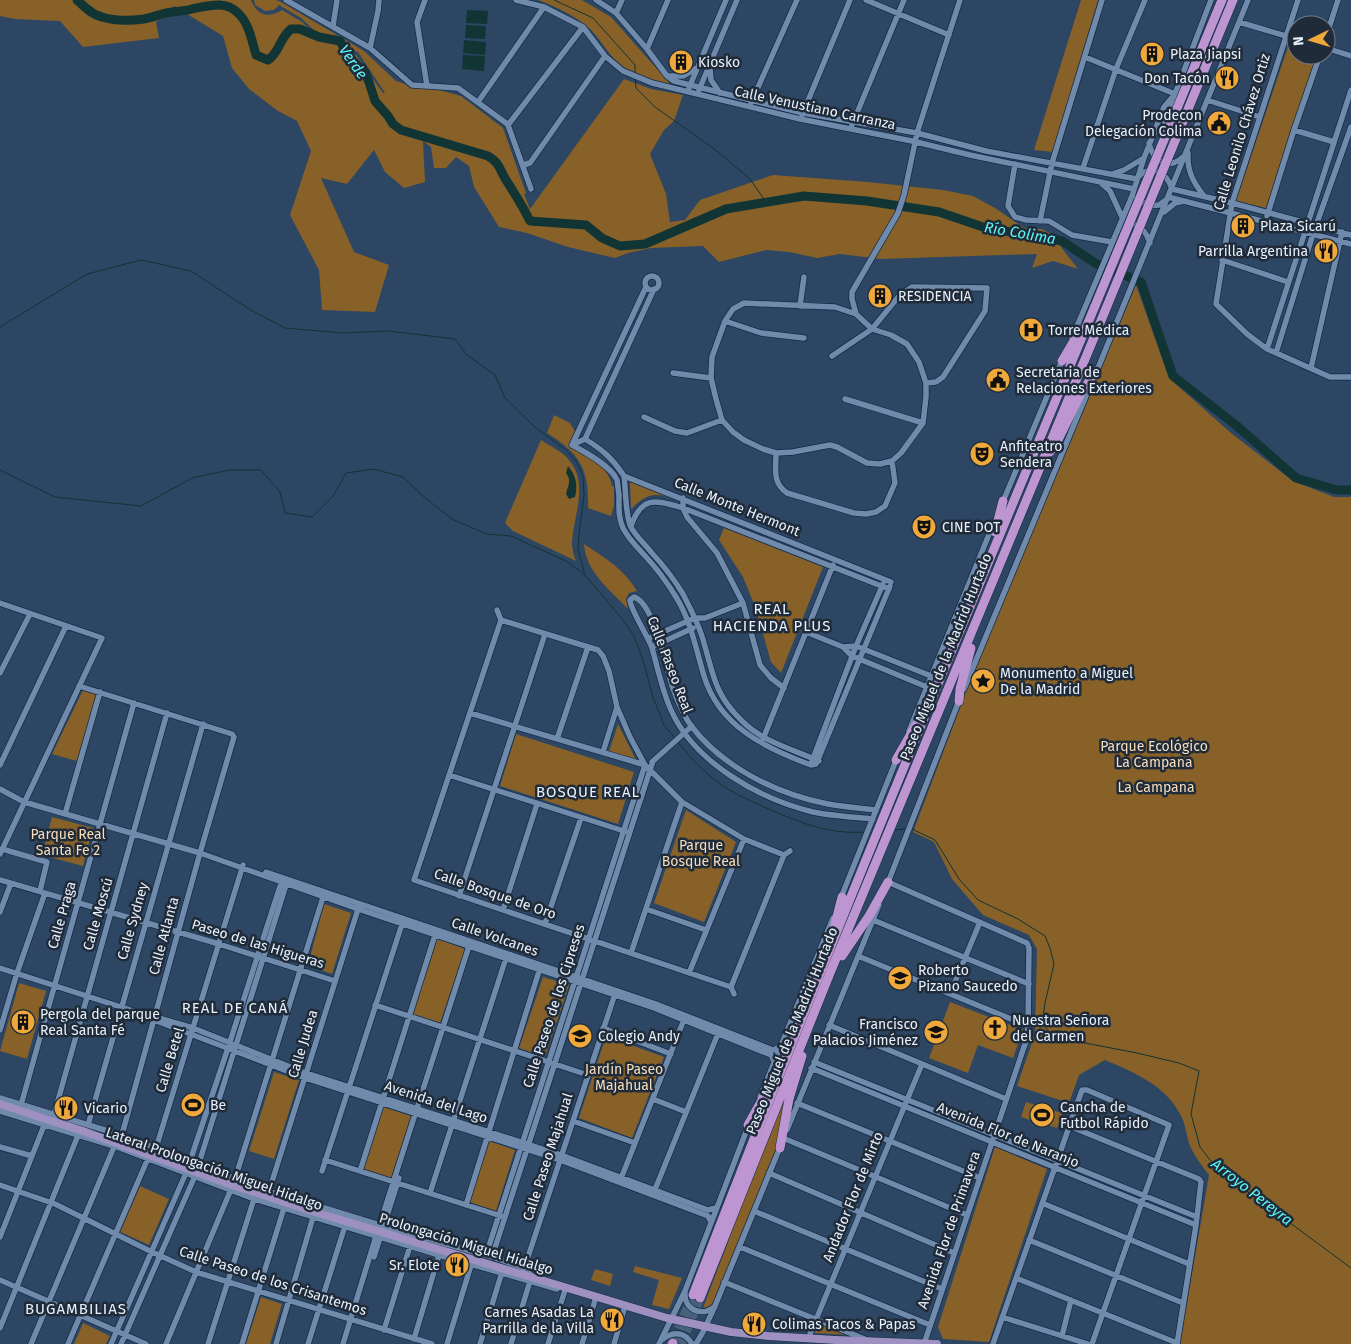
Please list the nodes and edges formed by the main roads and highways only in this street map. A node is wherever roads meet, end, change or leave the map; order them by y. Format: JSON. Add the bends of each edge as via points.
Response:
{"nodes":[{"id":1,"x":1222,"y":0,"type":"edge"},
{"id":2,"x":1233,"y":0,"type":"edge"},
{"id":3,"x":1094,"y":306,"type":"junction"},
{"id":4,"x":1062,"y":361,"type":"road end"},
{"id":5,"x":1096,"y":371,"type":"road end"},
{"id":6,"x":1039,"y":469,"type":"junction"},
{"id":7,"x":1003,"y":501,"type":"road end"},
{"id":8,"x":988,"y":561,"type":"junction"},
{"id":9,"x":974,"y":628,"type":"junction"},
{"id":10,"x":938,"y":683,"type":"junction"},
{"id":11,"x":959,"y":701,"type":"road end"},
{"id":12,"x":896,"y":760,"type":"road end"},
{"id":13,"x":888,"y":882,"type":"road end"},
{"id":14,"x":842,"y":897,"type":"road end"},
{"id":15,"x":827,"y":959,"type":"junction"},
{"id":16,"x":830,"y":973,"type":"junction"},
{"id":17,"x":802,"y":1043,"type":"junction"},
{"id":18,"x":778,"y":1064,"type":"junction"},
{"id":19,"x":0,"y":1104,"type":"edge"},
{"id":20,"x":748,"y":1125,"type":"road end"},
{"id":21,"x":780,"y":1148,"type":"road end"},
{"id":22,"x":871,"y":1343,"type":"edge"},
{"id":23,"x":904,"y":1344,"type":"edge"},
{"id":24,"x":924,"y":1344,"type":"edge"},
{"id":25,"x":937,"y":1344,"type":"edge"}],
"edges":[{"from":1,"to":3,"type":"highway","name":"Paseo Miguel de la Madrid Hurtado","bridge":true},
{"from":2,"to":6,"type":"highway","name":"Paseo Miguel de la Madrid Hurtado","bridge":true},
{"from":3,"to":4,"type":"highway"},
{"from":3,"to":8,"type":"highway","name":"Paseo Miguel de la Madrid Hurtado"},
{"from":5,"to":6,"type":"highway"},
{"from":6,"to":9,"type":"highway","name":"Paseo Miguel de la Madrid Hurtado"},
{"from":7,"to":8,"type":"highway"},
{"from":8,"to":10,"type":"highway","name":"Paseo Miguel de la Madrid Hurtado"},
{"from":9,"to":11,"type":"highway"},
{"from":9,"to":16,"type":"highway","name":"Paseo Miguel de la Madrid Hurtado"},
{"from":10,"to":12,"type":"highway"},
{"from":10,"to":15,"type":"highway","name":"Paseo Miguel de la Madrid Hurtado"},
{"from":13,"to":16,"type":"highway"},
{"from":14,"to":15,"type":"highway"},
{"from":15,"to":18,"type":"highway","name":"Paseo Miguel de la Madrid Hurtado"},
{"from":16,"to":17,"type":"highway","name":"Paseo Miguel de la Madrid Hurtado"},
{"from":17,"to":18,"type":"highway","name":"Paseo Miguel de la Madrid Hurtado","via":[[693,1295]]},
{"from":17,"to":21,"type":"highway","via":[[802,1057],[789,1100]]},
{"from":18,"to":20,"type":"highway"},
{"from":19,"to":22,"type":"main road","name":"Prolongación Miguel Hidalgo","via":[[151,1153],[314,1215],[523,1271],[531,1279],[671,1319],[731,1332]]},
{"from":22,"to":23,"type":"main road","name":"Prolongación Miguel Hidalgo"},
{"from":23,"to":24,"type":"main road","name":"Prolongación Miguel Hidalgo"},
{"from":24,"to":25,"type":"main road","name":"Prolongación Miguel Hidalgo"}]}
